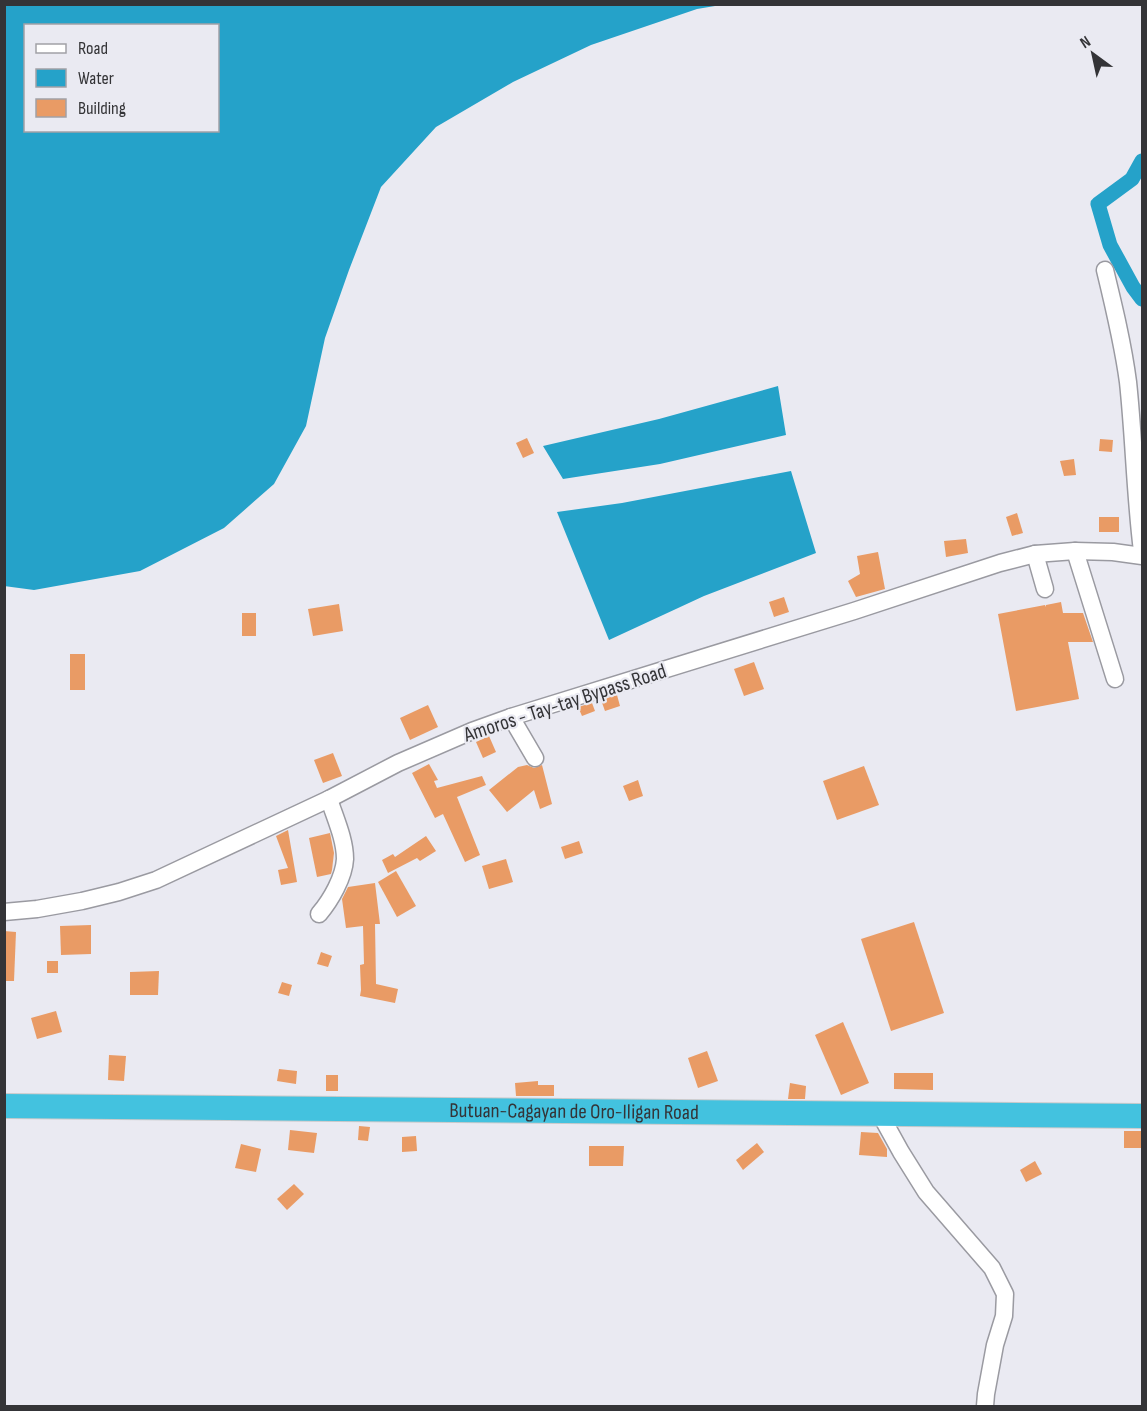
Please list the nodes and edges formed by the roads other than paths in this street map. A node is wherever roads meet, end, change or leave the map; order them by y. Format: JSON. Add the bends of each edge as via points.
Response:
{"nodes":[{"id":1,"x":1105,"y":270,"type":"dead end"},
{"id":2,"x":1075,"y":551,"type":"junction"},
{"id":3,"x":1035,"y":554,"type":"junction"},
{"id":4,"x":1143,"y":554,"type":"edge"},
{"id":5,"x":1045,"y":589,"type":"dead end"},
{"id":6,"x":1115,"y":679,"type":"dead end"},
{"id":7,"x":511,"y":717,"type":"junction"},
{"id":8,"x":535,"y":758,"type":"dead end"},
{"id":9,"x":329,"y":799,"type":"junction"},
{"id":10,"x":4,"y":912,"type":"edge"},
{"id":11,"x":319,"y":914,"type":"dead end"},
{"id":12,"x":4,"y":1106,"type":"edge"},
{"id":13,"x":880,"y":1114,"type":"junction"},
{"id":14,"x":1143,"y":1116,"type":"edge"},
{"id":15,"x":985,"y":1407,"type":"edge"}],
"edges":[{"from":1,"to":4,"type":"street","via":[[1128,382]]},
{"from":2,"to":3,"type":"street","name":"Amoros - Tay-tay Bypass Road"},
{"from":2,"to":4,"type":"street","name":"Amoros - Tay-tay Bypass Road"},
{"from":2,"to":6,"type":"street"},
{"from":3,"to":5,"type":"street"},
{"from":3,"to":7,"type":"street","name":"Amoros - Tay-tay Bypass Road"},
{"from":7,"to":8,"type":"street"},
{"from":7,"to":9,"type":"street","name":"Amoros - Tay-tay Bypass Road","via":[[398,763]]},
{"from":9,"to":10,"type":"street","name":"Amoros - Tay-tay Bypass Road","via":[[156,880],[82,901]]},
{"from":9,"to":11,"type":"street","via":[[345,860],[334,893]]},
{"from":12,"to":13,"type":"highway","name":"Butuan-Cagayan de Oro-Iligan Road"},
{"from":13,"to":14,"type":"highway","name":"Butuan-Cagayan de Oro-Iligan Road"},
{"from":13,"to":15,"type":"street","via":[[926,1192],[992,1268],[1005,1294]]}]}
